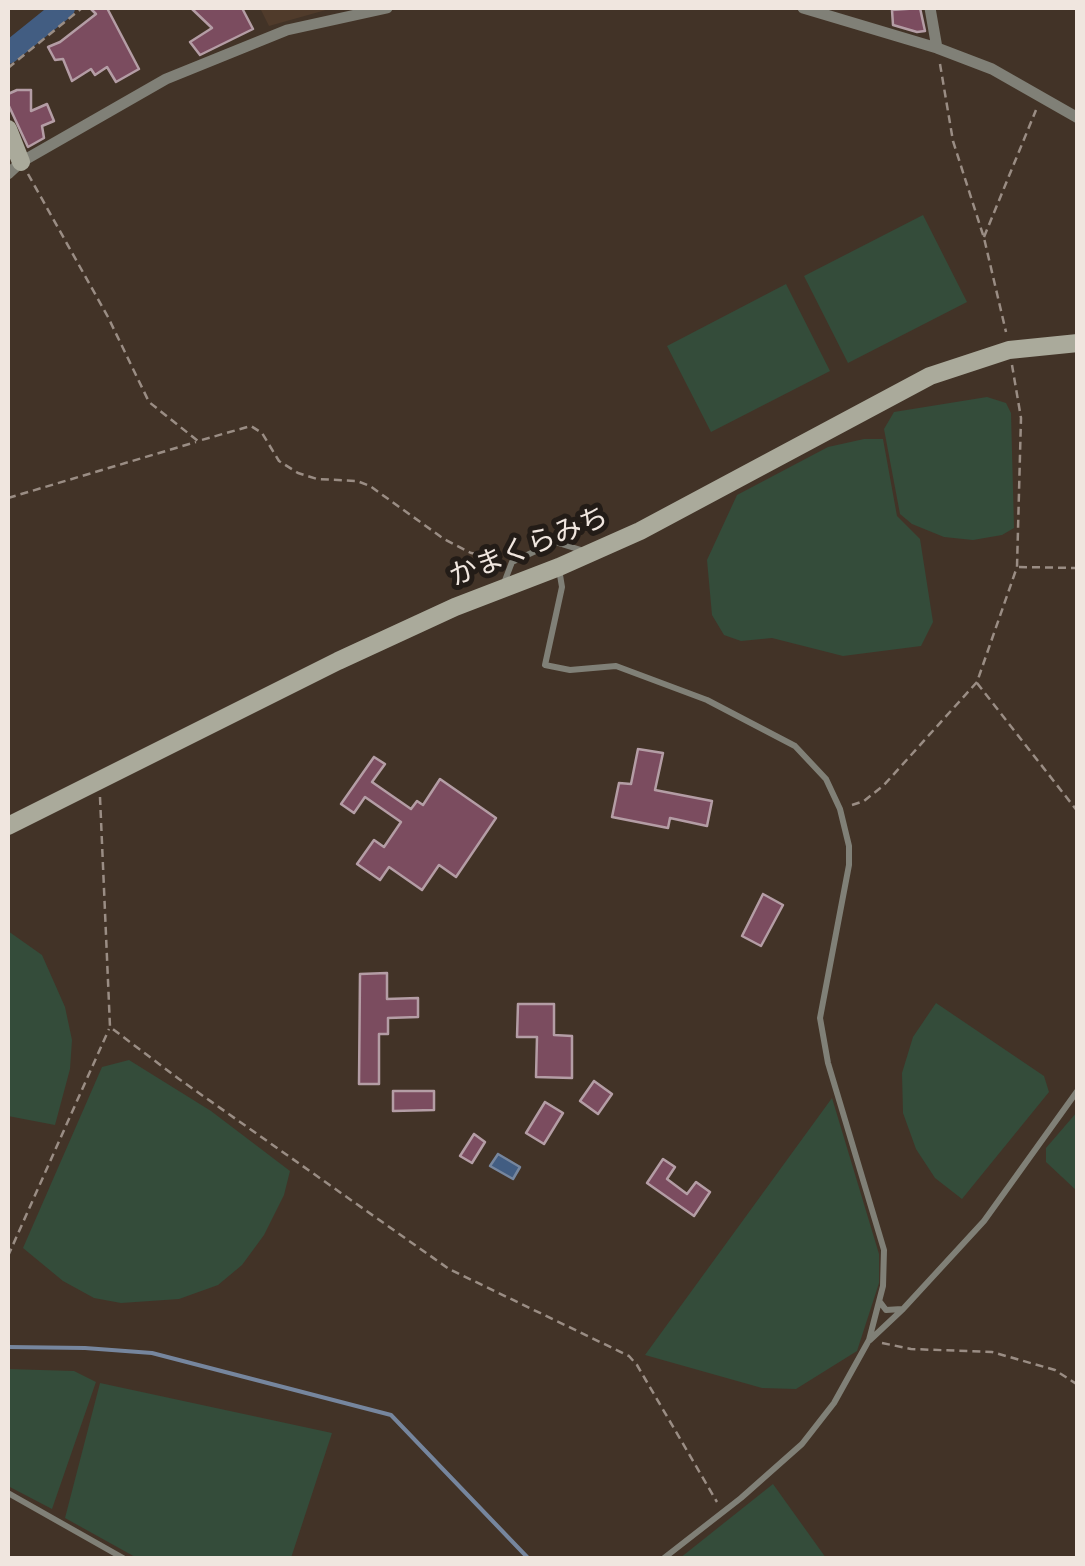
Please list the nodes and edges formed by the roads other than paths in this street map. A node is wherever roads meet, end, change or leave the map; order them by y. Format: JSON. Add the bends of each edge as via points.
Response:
{"nodes":[{"id":1,"x":387,"y":8,"type":"edge"},
{"id":2,"x":802,"y":8,"type":"edge"},
{"id":3,"x":930,"y":8,"type":"edge"},
{"id":4,"x":937,"y":48,"type":"junction"},
{"id":5,"x":1076,"y":116,"type":"edge"},
{"id":6,"x":8,"y":129,"type":"edge"},
{"id":7,"x":14,"y":168,"type":"edge"},
{"id":8,"x":1078,"y":343,"type":"edge"},
{"id":9,"x":590,"y":553,"type":"junction"},
{"id":10,"x":558,"y":568,"type":"junction"},
{"id":11,"x":502,"y":589,"type":"junction"},
{"id":12,"x":8,"y":826,"type":"edge"},
{"id":13,"x":1078,"y":1090,"type":"edge"},
{"id":14,"x":879,"y":1301,"type":"junction"},
{"id":15,"x":904,"y":1309,"type":"junction"},
{"id":16,"x":869,"y":1340,"type":"junction"},
{"id":17,"x":8,"y":1493,"type":"edge"},
{"id":18,"x":123,"y":1558,"type":"edge"},
{"id":19,"x":664,"y":1558,"type":"edge"}],
"edges":[{"from":1,"to":7,"type":"street","via":[[287,30],[166,79]]},
{"from":2,"to":4,"type":"street"},
{"from":3,"to":4,"type":"street"},
{"from":4,"to":5,"type":"street"},
{"from":6,"to":7,"type":"main road"},
{"from":8,"to":9,"type":"main road","name":"かまくらみち","via":[[1009,350],[930,376]]},
{"from":9,"to":10,"type":"main road","name":"かまくらみち"},
{"from":9,"to":11,"type":"lane","via":[[555,542],[512,562]]},
{"from":10,"to":11,"type":"main road","name":"かまくらみち"},
{"from":10,"to":14,"type":"lane","via":[[562,588],[544,665],[616,666],[662,682],[748,720],[807,756],[826,778],[840,810],[849,865],[821,1000],[821,1032],[884,1250]]},
{"from":11,"to":12,"type":"main road","name":"かまくらみち","via":[[338,662]]},
{"from":13,"to":15,"type":"lane","via":[[1000,1201]]},
{"from":14,"to":15,"type":"lane","via":[[886,1310]]},
{"from":14,"to":16,"type":"lane"},
{"from":15,"to":16,"type":"lane"},
{"from":16,"to":19,"type":"lane","via":[[802,1444]]},
{"from":17,"to":18,"type":"lane"}]}
